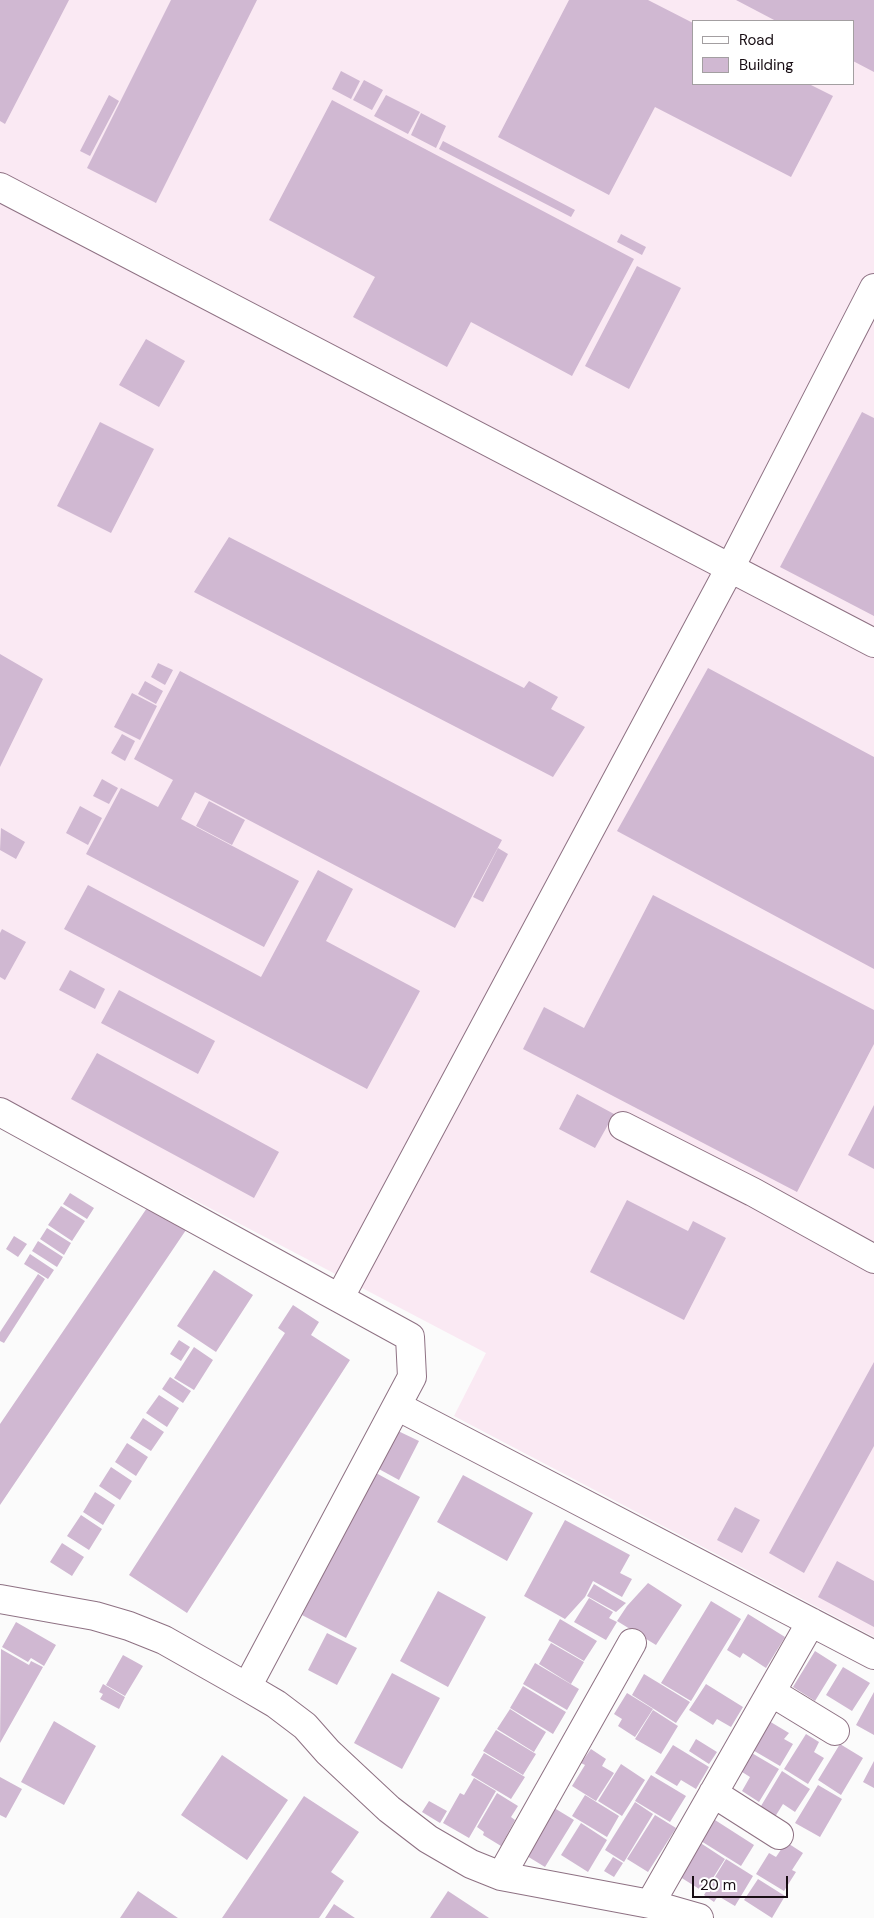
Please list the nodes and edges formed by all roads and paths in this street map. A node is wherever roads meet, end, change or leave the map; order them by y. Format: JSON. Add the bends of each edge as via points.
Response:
{"nodes":[{"id":1,"x":0,"y":187,"type":"edge"},
{"id":2,"x":874,"y":288,"type":"edge"},
{"id":3,"x":730,"y":568,"type":"junction"},
{"id":4,"x":874,"y":643,"type":"edge"},
{"id":5,"x":0,"y":1112,"type":"edge"},
{"id":6,"x":623,"y":1126,"type":"dead end"},
{"id":7,"x":874,"y":1259,"type":"edge"},
{"id":8,"x":340,"y":1297,"type":"junction"},
{"id":9,"x":397,"y":1406,"type":"junction"},
{"id":10,"x":0,"y":1599,"type":"edge"},
{"id":11,"x":811,"y":1622,"type":"junction"},
{"id":12,"x":632,"y":1642,"type":"dead end"},
{"id":13,"x":874,"y":1655,"type":"edge"},
{"id":14,"x":247,"y":1686,"type":"junction"},
{"id":15,"x":771,"y":1692,"type":"junction"},
{"id":16,"x":835,"y":1731,"type":"dead end"},
{"id":17,"x":713,"y":1793,"type":"junction"},
{"id":18,"x":779,"y":1835,"type":"dead end"},
{"id":19,"x":501,"y":1876,"type":"junction"},
{"id":20,"x":650,"y":1904,"type":"junction"},
{"id":21,"x":699,"y":1918,"type":"edge"}],
"edges":[{"from":1,"to":3,"type":"street"},
{"from":2,"to":3,"type":"street"},
{"from":3,"to":4,"type":"street"},
{"from":3,"to":8,"type":"street"},
{"from":5,"to":8,"type":"street"},
{"from":6,"to":7,"type":"street","via":[[754,1192]]},
{"from":8,"to":9,"type":"street","via":[[410,1337],[412,1377]]},
{"from":9,"to":11,"type":"street"},
{"from":9,"to":14,"type":"street"},
{"from":10,"to":14,"type":"street","via":[[95,1616],[129,1626],[164,1640]]},
{"from":11,"to":13,"type":"street"},
{"from":11,"to":15,"type":"street"},
{"from":12,"to":19,"type":"street"},
{"from":14,"to":19,"type":"street","via":[[305,1726],[382,1803],[416,1830],[455,1856]]},
{"from":15,"to":16,"type":"street"},
{"from":15,"to":17,"type":"street"},
{"from":17,"to":18,"type":"street"},
{"from":17,"to":20,"type":"street"},
{"from":19,"to":20,"type":"street"},
{"from":20,"to":21,"type":"street"}]}
